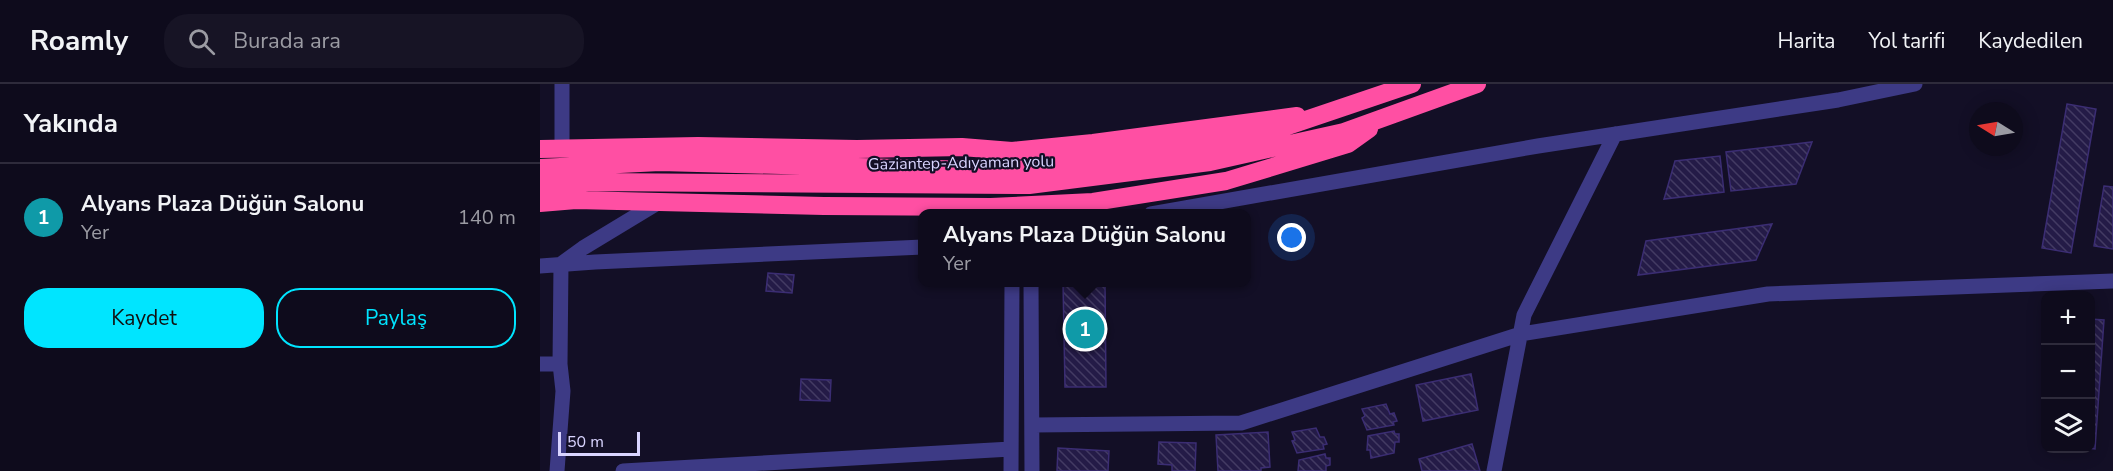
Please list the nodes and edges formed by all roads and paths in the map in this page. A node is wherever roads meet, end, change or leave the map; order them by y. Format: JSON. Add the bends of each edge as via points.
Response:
{"nodes":[{"id":1,"x":562,"y":84,"type":"edge"},
{"id":2,"x":1412,"y":84,"type":"edge"},
{"id":3,"x":1477,"y":84,"type":"edge"},
{"id":4,"x":1915,"y":84,"type":"edge"},
{"id":5,"x":1325,"y":113,"type":"junction"},
{"id":6,"x":1386,"y":117,"type":"junction"},
{"id":7,"x":1615,"y":134,"type":"junction"},
{"id":8,"x":562,"y":148,"type":"junction"},
{"id":9,"x":540,"y":149,"type":"edge"},
{"id":10,"x":540,"y":168,"type":"edge"},
{"id":11,"x":540,"y":186,"type":"edge"},
{"id":12,"x":540,"y":202,"type":"edge"},
{"id":13,"x":659,"y":202,"type":"junction"},
{"id":14,"x":953,"y":209,"type":"edge"},
{"id":15,"x":1042,"y":209,"type":"edge"},
{"id":16,"x":1174,"y":209,"type":"edge"},
{"id":17,"x":918,"y":247,"type":"edge"},
{"id":18,"x":561,"y":264,"type":"junction"},
{"id":19,"x":540,"y":266,"type":"edge"},
{"id":20,"x":2113,"y":281,"type":"edge"},
{"id":21,"x":1012,"y":287,"type":"edge"},
{"id":22,"x":1031,"y":287,"type":"edge"},
{"id":23,"x":1521,"y":334,"type":"junction"},
{"id":24,"x":540,"y":364,"type":"edge"},
{"id":25,"x":560,"y":364,"type":"junction"},
{"id":26,"x":1033,"y":425,"type":"junction"},
{"id":27,"x":1011,"y":449,"type":"junction"},
{"id":28,"x":895,"y":463,"type":"edge"},
{"id":29,"x":557,"y":471,"type":"edge"},
{"id":30,"x":623,"y":471,"type":"edge"},
{"id":31,"x":1011,"y":471,"type":"edge"},
{"id":32,"x":1032,"y":471,"type":"edge"},
{"id":33,"x":1494,"y":471,"type":"edge"}],
"edges":[{"from":1,"to":8,"type":"street"},
{"from":2,"to":5,"type":"highway","name":"Gaziantep-Adıyaman yolu"},
{"from":3,"to":6,"type":"highway","name":"Gaziantep-Adıyaman yolu"},
{"from":4,"to":7,"type":"street","via":[[1838,100]]},
{"from":5,"to":8,"type":"highway","via":[[1012,151],[962,147]]},
{"from":5,"to":10,"type":"highway","name":"Gaziantep-Adıyaman yolu","via":[[1252,138],[1012,171],[660,162]]},
{"from":6,"to":11,"type":"highway","name":"Gaziantep-Adıyaman yolu","via":[[1344,132],[1210,162],[1029,185],[591,182]]},
{"from":6,"to":15,"type":"highway","via":[[1348,144],[1226,181]]},
{"from":7,"to":16,"type":"street"},
{"from":7,"to":23,"type":"street","via":[[1524,315]]},
{"from":8,"to":9,"type":"highway"},
{"from":12,"to":13,"type":"highway"},
{"from":13,"to":14,"type":"highway"},
{"from":13,"to":18,"type":"street"},
{"from":17,"to":18,"type":"street"},
{"from":18,"to":19,"type":"street"},
{"from":18,"to":25,"type":"street"},
{"from":20,"to":23,"type":"street","via":[[1768,294]]},
{"from":21,"to":27,"type":"street"},
{"from":22,"to":26,"type":"street"},
{"from":23,"to":26,"type":"street","via":[[1240,423]]},
{"from":23,"to":33,"type":"street"},
{"from":24,"to":25,"type":"street"},
{"from":25,"to":29,"type":"street","via":[[563,391]]},
{"from":26,"to":32,"type":"street"},
{"from":27,"to":28,"type":"street"},
{"from":27,"to":31,"type":"street"},
{"from":28,"to":30,"type":"street"}]}
